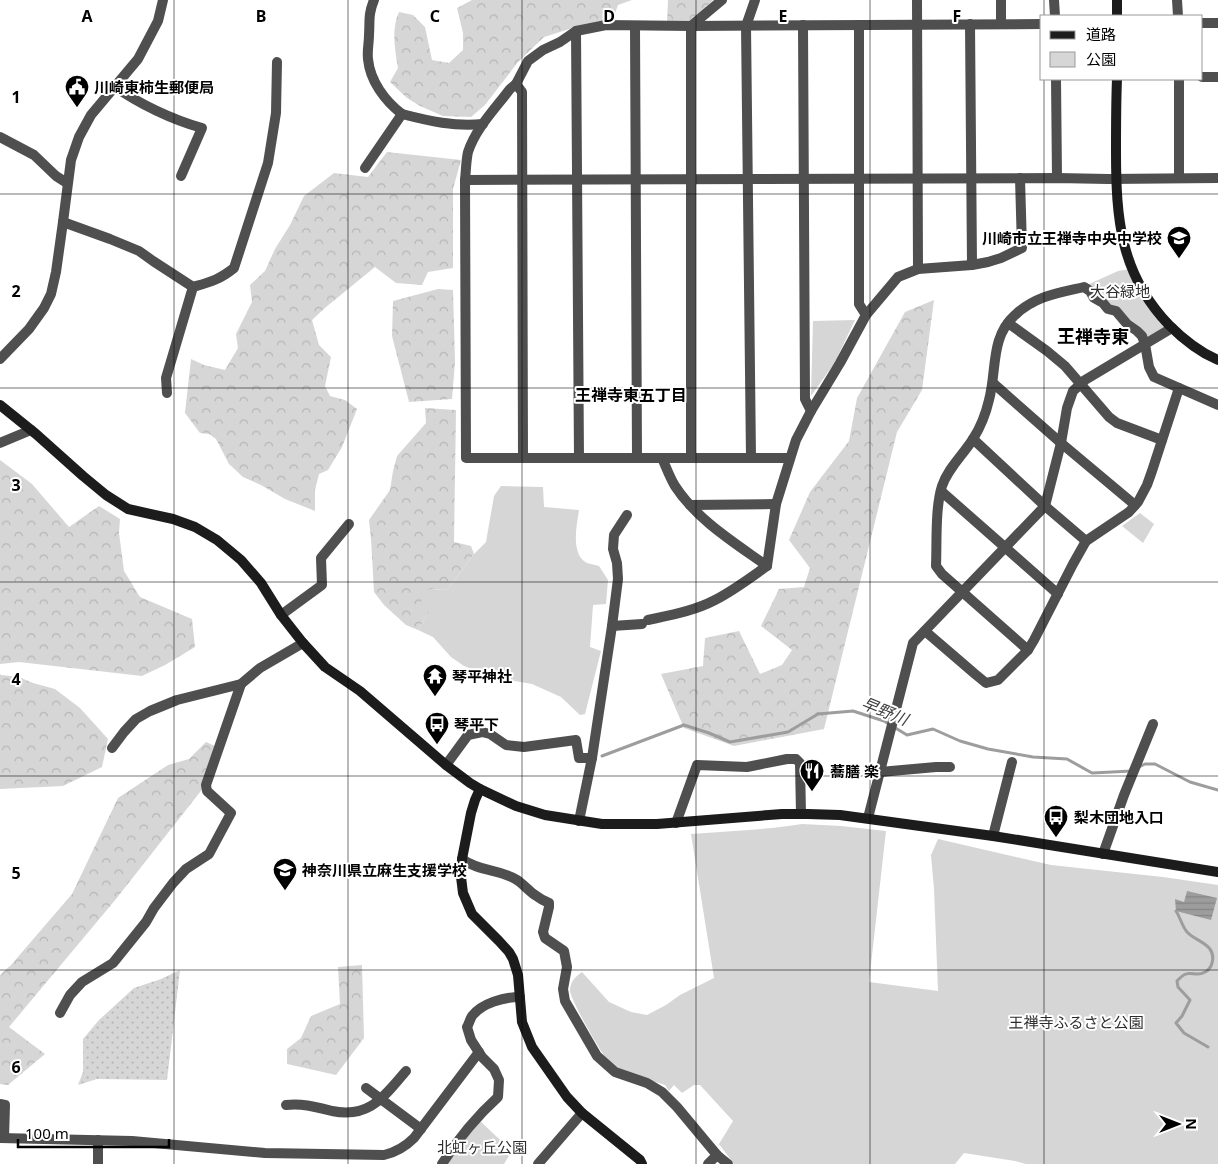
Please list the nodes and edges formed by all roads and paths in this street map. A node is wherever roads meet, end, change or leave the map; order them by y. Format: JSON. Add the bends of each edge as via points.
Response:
{"nodes":[{"id":1,"x":163,"y":0,"type":"edge"},
{"id":2,"x":374,"y":0,"type":"edge"},
{"id":3,"x":722,"y":0,"type":"edge"},
{"id":4,"x":755,"y":0,"type":"edge"},
{"id":5,"x":918,"y":0,"type":"edge"},
{"id":6,"x":1001,"y":0,"type":"edge"},
{"id":7,"x":1054,"y":0,"type":"edge"},
{"id":8,"x":1117,"y":0,"type":"edge"},
{"id":9,"x":1177,"y":0,"type":"edge"},
{"id":10,"x":1055,"y":15,"type":"edge"},
{"id":11,"x":1117,"y":15,"type":"edge"},
{"id":12,"x":1178,"y":15,"type":"edge"},
{"id":13,"x":1203,"y":23,"type":"edge"},
{"id":14,"x":1218,"y":23,"type":"edge"},
{"id":15,"x":918,"y":24,"type":"junction"},
{"id":16,"x":970,"y":24,"type":"junction"},
{"id":17,"x":1001,"y":24,"type":"junction"},
{"id":18,"x":1040,"y":24,"type":"edge"},
{"id":19,"x":803,"y":25,"type":"junction"},
{"id":20,"x":859,"y":25,"type":"junction"},
{"id":21,"x":635,"y":26,"type":"junction"},
{"id":22,"x":691,"y":26,"type":"junction"},
{"id":23,"x":746,"y":26,"type":"junction"},
{"id":24,"x":576,"y":31,"type":"junction"},
{"id":25,"x":277,"y":62,"type":"dead end"},
{"id":26,"x":1203,"y":77,"type":"edge"},
{"id":27,"x":1218,"y":77,"type":"edge"},
{"id":28,"x":1056,"y":80,"type":"edge"},
{"id":29,"x":1116,"y":80,"type":"edge"},
{"id":30,"x":1179,"y":80,"type":"edge"},
{"id":31,"x":516,"y":84,"type":"junction"},
{"id":32,"x":114,"y":86,"type":"junction"},
{"id":33,"x":402,"y":114,"type":"junction"},
{"id":34,"x":483,"y":124,"type":"junction"},
{"id":35,"x":0,"y":137,"type":"edge"},
{"id":36,"x":365,"y":168,"type":"dead end"},
{"id":37,"x":181,"y":176,"type":"dead end"},
{"id":38,"x":858,"y":178,"type":"junction"},
{"id":39,"x":918,"y":178,"type":"junction"},
{"id":40,"x":972,"y":178,"type":"junction"},
{"id":41,"x":1020,"y":178,"type":"junction"},
{"id":42,"x":1057,"y":178,"type":"junction"},
{"id":43,"x":1179,"y":178,"type":"junction"},
{"id":44,"x":1218,"y":178,"type":"edge"},
{"id":45,"x":522,"y":179,"type":"junction"},
{"id":46,"x":577,"y":179,"type":"junction"},
{"id":47,"x":636,"y":179,"type":"junction"},
{"id":48,"x":691,"y":179,"type":"junction"},
{"id":49,"x":748,"y":179,"type":"junction"},
{"id":50,"x":804,"y":179,"type":"junction"},
{"id":51,"x":1116,"y":179,"type":"junction"},
{"id":52,"x":465,"y":180,"type":"junction"},
{"id":53,"x":67,"y":182,"type":"junction"},
{"id":54,"x":63,"y":222,"type":"junction"},
{"id":55,"x":972,"y":265,"type":"junction"},
{"id":56,"x":918,"y":269,"type":"junction"},
{"id":57,"x":193,"y":287,"type":"junction"},
{"id":58,"x":866,"y":315,"type":"junction"},
{"id":59,"x":1008,"y":324,"type":"junction"},
{"id":60,"x":1172,"y":328,"type":"junction"},
{"id":61,"x":1145,"y":344,"type":"junction"},
{"id":62,"x":0,"y":359,"type":"edge"},
{"id":63,"x":1218,"y":360,"type":"edge"},
{"id":64,"x":993,"y":383,"type":"junction"},
{"id":65,"x":1081,"y":384,"type":"junction"},
{"id":66,"x":1179,"y":388,"type":"junction"},
{"id":67,"x":166,"y":393,"type":"dead end"},
{"id":68,"x":0,"y":405,"type":"edge"},
{"id":69,"x":1218,"y":405,"type":"edge"},
{"id":70,"x":811,"y":411,"type":"junction"},
{"id":71,"x":31,"y":430,"type":"junction"},
{"id":72,"x":973,"y":439,"type":"junction"},
{"id":73,"x":1162,"y":440,"type":"junction"},
{"id":74,"x":0,"y":443,"type":"edge"},
{"id":75,"x":1061,"y":443,"type":"junction"},
{"id":76,"x":523,"y":458,"type":"junction"},
{"id":77,"x":579,"y":458,"type":"junction"},
{"id":78,"x":637,"y":458,"type":"junction"},
{"id":79,"x":662,"y":458,"type":"junction"},
{"id":80,"x":692,"y":458,"type":"junction"},
{"id":81,"x":751,"y":458,"type":"junction"},
{"id":82,"x":790,"y":458,"type":"junction"},
{"id":83,"x":941,"y":491,"type":"junction"},
{"id":84,"x":776,"y":504,"type":"junction"},
{"id":85,"x":690,"y":505,"type":"junction"},
{"id":86,"x":1136,"y":505,"type":"junction"},
{"id":87,"x":1045,"y":506,"type":"junction"},
{"id":88,"x":628,"y":515,"type":"dead end"},
{"id":89,"x":349,"y":524,"type":"dead end"},
{"id":90,"x":1086,"y":541,"type":"junction"},
{"id":91,"x":1005,"y":547,"type":"junction"},
{"id":92,"x":767,"y":566,"type":"junction"},
{"id":93,"x":963,"y":591,"type":"junction"},
{"id":94,"x":1058,"y":594,"type":"junction"},
{"id":95,"x":281,"y":615,"type":"junction"},
{"id":96,"x":612,"y":626,"type":"junction"},
{"id":97,"x":925,"y":630,"type":"junction"},
{"id":98,"x":303,"y":642,"type":"junction"},
{"id":99,"x":1028,"y":650,"type":"junction"},
{"id":100,"x":241,"y":684,"type":"junction"},
{"id":101,"x":1153,"y":724,"type":"dead end"},
{"id":102,"x":112,"y":748,"type":"dead end"},
{"id":103,"x":592,"y":758,"type":"junction"},
{"id":104,"x":1012,"y":762,"type":"dead end"},
{"id":105,"x":446,"y":765,"type":"junction"},
{"id":106,"x":950,"y":767,"type":"dead end"},
{"id":107,"x":880,"y":772,"type":"junction"},
{"id":108,"x":480,"y":789,"type":"junction"},
{"id":109,"x":801,"y":814,"type":"junction"},
{"id":110,"x":868,"y":818,"type":"junction"},
{"id":111,"x":579,"y":821,"type":"junction"},
{"id":112,"x":676,"y":823,"type":"junction"},
{"id":113,"x":993,"y":836,"type":"junction"},
{"id":114,"x":1103,"y":854,"type":"junction"},
{"id":115,"x":462,"y":860,"type":"junction"},
{"id":116,"x":1218,"y":872,"type":"edge"},
{"id":117,"x":520,"y":997,"type":"junction"},
{"id":118,"x":60,"y":1013,"type":"dead end"},
{"id":119,"x":478,"y":1052,"type":"junction"},
{"id":120,"x":406,"y":1071,"type":"dead end"},
{"id":121,"x":366,"y":1088,"type":"dead end"},
{"id":122,"x":381,"y":1099,"type":"junction"},
{"id":123,"x":0,"y":1104,"type":"edge"},
{"id":124,"x":286,"y":1105,"type":"dead end"},
{"id":125,"x":582,"y":1113,"type":"junction"},
{"id":126,"x":421,"y":1129,"type":"junction"},
{"id":127,"x":2,"y":1138,"type":"edge"},
{"id":128,"x":98,"y":1140,"type":"junction"},
{"id":129,"x":265,"y":1153,"type":"junction"},
{"id":130,"x":717,"y":1155,"type":"junction"},
{"id":131,"x":98,"y":1164,"type":"edge"},
{"id":132,"x":265,"y":1164,"type":"edge"},
{"id":133,"x":442,"y":1164,"type":"edge"},
{"id":134,"x":538,"y":1164,"type":"edge"},
{"id":135,"x":642,"y":1164,"type":"edge"},
{"id":136,"x":708,"y":1164,"type":"edge"},
{"id":137,"x":728,"y":1164,"type":"edge"}],
"edges":[{"from":1,"to":32,"type":"street","via":[[158,20],[138,59]]},
{"from":2,"to":33,"type":"street","via":[[369,13],[371,74],[376,85]]},
{"from":3,"to":22,"type":"street"},
{"from":4,"to":23,"type":"street"},
{"from":5,"to":15,"type":"street"},
{"from":6,"to":17,"type":"street"},
{"from":7,"to":10,"type":"street"},
{"from":8,"to":11,"type":"street"},
{"from":9,"to":12,"type":"street"},
{"from":13,"to":14,"type":"street"},
{"from":15,"to":16,"type":"street"},
{"from":15,"to":20,"type":"street"},
{"from":15,"to":39,"type":"street"},
{"from":16,"to":17,"type":"street"},
{"from":16,"to":40,"type":"street"},
{"from":17,"to":18,"type":"street"},
{"from":19,"to":20,"type":"street"},
{"from":19,"to":23,"type":"street"},
{"from":19,"to":50,"type":"street"},
{"from":20,"to":38,"type":"street"},
{"from":21,"to":22,"type":"street"},
{"from":21,"to":24,"type":"street","via":[[606,25]]},
{"from":21,"to":47,"type":"street"},
{"from":22,"to":23,"type":"street"},
{"from":22,"to":48,"type":"street"},
{"from":23,"to":49,"type":"street"},
{"from":24,"to":31,"type":"street","via":[[528,61]]},
{"from":24,"to":46,"type":"street"},
{"from":25,"to":57,"type":"street","via":[[276,113],[268,163],[234,268],[224,276]]},
{"from":26,"to":27,"type":"street"},
{"from":28,"to":42,"type":"street"},
{"from":29,"to":51,"type":"street"},
{"from":30,"to":43,"type":"street"},
{"from":31,"to":34,"type":"street"},
{"from":31,"to":45,"type":"street","via":[[522,92]]},
{"from":32,"to":37,"type":"street","via":[[181,122],[202,128]]},
{"from":32,"to":53,"type":"street","via":[[91,115],[79,137]]},
{"from":33,"to":34,"type":"street","via":[[450,125]]},
{"from":33,"to":36,"type":"street"},
{"from":34,"to":52,"type":"street","via":[[468,153]]},
{"from":35,"to":53,"type":"street","via":[[34,155]]},
{"from":38,"to":39,"type":"street"},
{"from":38,"to":50,"type":"street"},
{"from":38,"to":58,"type":"street","via":[[859,304]]},
{"from":39,"to":40,"type":"street"},
{"from":39,"to":56,"type":"street"},
{"from":40,"to":41,"type":"street"},
{"from":40,"to":55,"type":"street"},
{"from":41,"to":42,"type":"street"},
{"from":41,"to":55,"type":"street","via":[[1022,248],[1001,258]]},
{"from":42,"to":51,"type":"street"},
{"from":43,"to":44,"type":"street"},
{"from":43,"to":51,"type":"street"},
{"from":45,"to":46,"type":"street"},
{"from":45,"to":52,"type":"street"},
{"from":45,"to":76,"type":"street"},
{"from":46,"to":47,"type":"street"},
{"from":46,"to":77,"type":"street"},
{"from":47,"to":48,"type":"street"},
{"from":47,"to":78,"type":"street"},
{"from":48,"to":49,"type":"street"},
{"from":48,"to":80,"type":"street"},
{"from":49,"to":50,"type":"street"},
{"from":49,"to":81,"type":"street"},
{"from":50,"to":70,"type":"street","via":[[805,399]]},
{"from":51,"to":60,"type":"street","via":[[1121,232],[1131,267],[1148,300]]},
{"from":52,"to":76,"type":"street","via":[[466,458]]},
{"from":53,"to":54,"type":"street"},
{"from":54,"to":57,"type":"street","via":[[139,251]]},
{"from":54,"to":62,"type":"street","via":[[51,294],[29,329]]},
{"from":55,"to":56,"type":"street"},
{"from":56,"to":58,"type":"street","via":[[898,277]]},
{"from":57,"to":67,"type":"street","via":[[166,378]]},
{"from":58,"to":70,"type":"street"},
{"from":59,"to":61,"type":"street","via":[[1032,302],[1084,287],[1138,330]]},
{"from":59,"to":64,"type":"street","via":[[995,350]]},
{"from":59,"to":65,"type":"street","via":[[1047,351]]},
{"from":60,"to":61,"type":"street"},
{"from":60,"to":63,"type":"street","via":[[1190,344]]},
{"from":61,"to":65,"type":"street"},
{"from":61,"to":66,"type":"street","via":[[1154,377]]},
{"from":64,"to":72,"type":"street"},
{"from":64,"to":75,"type":"street"},
{"from":65,"to":73,"type":"street","via":[[1117,423]]},
{"from":65,"to":75,"type":"street","via":[[1073,391],[1067,408]]},
{"from":66,"to":69,"type":"street"},
{"from":66,"to":73,"type":"street"},
{"from":68,"to":71,"type":"street"},
{"from":70,"to":82,"type":"street"},
{"from":71,"to":74,"type":"street"},
{"from":71,"to":95,"type":"street","via":[[106,495],[128,509],[173,519],[217,540],[241,560]]},
{"from":72,"to":83,"type":"street","via":[[950,469]]},
{"from":72,"to":87,"type":"street"},
{"from":73,"to":86,"type":"street","via":[[1147,486]]},
{"from":75,"to":86,"type":"street"},
{"from":75,"to":87,"type":"street"},
{"from":76,"to":77,"type":"street"},
{"from":77,"to":78,"type":"street"},
{"from":78,"to":79,"type":"street"},
{"from":79,"to":80,"type":"street"},
{"from":79,"to":85,"type":"street","via":[[675,486]]},
{"from":80,"to":81,"type":"street"},
{"from":81,"to":82,"type":"street"},
{"from":82,"to":84,"type":"street"},
{"from":83,"to":91,"type":"street"},
{"from":83,"to":93,"type":"street","via":[[936,566]]},
{"from":84,"to":85,"type":"street"},
{"from":84,"to":92,"type":"street"},
{"from":85,"to":92,"type":"street","via":[[706,521]]},
{"from":86,"to":90,"type":"street"},
{"from":87,"to":90,"type":"street"},
{"from":87,"to":91,"type":"street"},
{"from":88,"to":96,"type":"street","via":[[614,535],[618,579]]},
{"from":89,"to":95,"type":"street","via":[[321,558],[322,585]]},
{"from":90,"to":94,"type":"street"},
{"from":91,"to":93,"type":"street"},
{"from":91,"to":94,"type":"street"},
{"from":92,"to":96,"type":"street","via":[[714,600],[688,611]]},
{"from":93,"to":97,"type":"street"},
{"from":93,"to":99,"type":"street"},
{"from":94,"to":99,"type":"street"},
{"from":95,"to":98,"type":"street"},
{"from":96,"to":103,"type":"street"},
{"from":97,"to":99,"type":"street","via":[[986,683],[998,680]]},
{"from":97,"to":107,"type":"street","via":[[912,643]]},
{"from":98,"to":100,"type":"street","via":[[260,668]]},
{"from":98,"to":105,"type":"street","via":[[324,667],[360,691]]},
{"from":100,"to":102,"type":"street","via":[[177,700],[150,711],[136,720]]},
{"from":100,"to":118,"type":"street","via":[[206,785],[207,791],[231,813],[209,854],[186,869],[113,963],[82,982]]},
{"from":101,"to":114,"type":"street"},
{"from":103,"to":105,"type":"street","via":[[579,758],[576,740],[524,747],[506,746],[482,732],[468,735]]},
{"from":103,"to":111,"type":"street"},
{"from":104,"to":113,"type":"street"},
{"from":105,"to":108,"type":"street"},
{"from":106,"to":107,"type":"street"},
{"from":107,"to":110,"type":"street"},
{"from":108,"to":111,"type":"street","via":[[516,806]]},
{"from":108,"to":115,"type":"street"},
{"from":109,"to":110,"type":"street"},
{"from":109,"to":112,"type":"street"},
{"from":109,"to":112,"type":"street","via":[[800,763],[796,759],[747,767],[697,765]]},
{"from":110,"to":113,"type":"street"},
{"from":111,"to":112,"type":"street","via":[[602,824]]},
{"from":113,"to":114,"type":"street"},
{"from":114,"to":116,"type":"street"},
{"from":115,"to":117,"type":"street","via":[[463,893],[472,914],[513,959]]},
{"from":115,"to":130,"type":"street","via":[[517,880],[549,903],[542,932],[545,938],[564,950],[567,968],[563,989],[565,1001],[597,1056],[615,1072],[662,1092]]},
{"from":117,"to":119,"type":"street","via":[[492,1002],[472,1016],[467,1027]]},
{"from":117,"to":125,"type":"street","via":[[522,1022],[532,1047]]},
{"from":119,"to":126,"type":"street"},
{"from":119,"to":133,"type":"street","via":[[494,1069],[499,1080],[498,1097],[455,1144]]},
{"from":120,"to":122,"type":"street"},
{"from":121,"to":122,"type":"street"},
{"from":122,"to":124,"type":"street","via":[[365,1109],[346,1112],[300,1104]]},
{"from":122,"to":126,"type":"street"},
{"from":123,"to":127,"type":"street","via":[[5,1105]]},
{"from":125,"to":134,"type":"street"},
{"from":125,"to":135,"type":"street"},
{"from":126,"to":129,"type":"street","via":[[405,1146],[389,1154]]},
{"from":127,"to":128,"type":"street"},
{"from":128,"to":129,"type":"street"},
{"from":128,"to":131,"type":"street"},
{"from":129,"to":132,"type":"street"},
{"from":130,"to":136,"type":"street"},
{"from":130,"to":137,"type":"street"}]}
